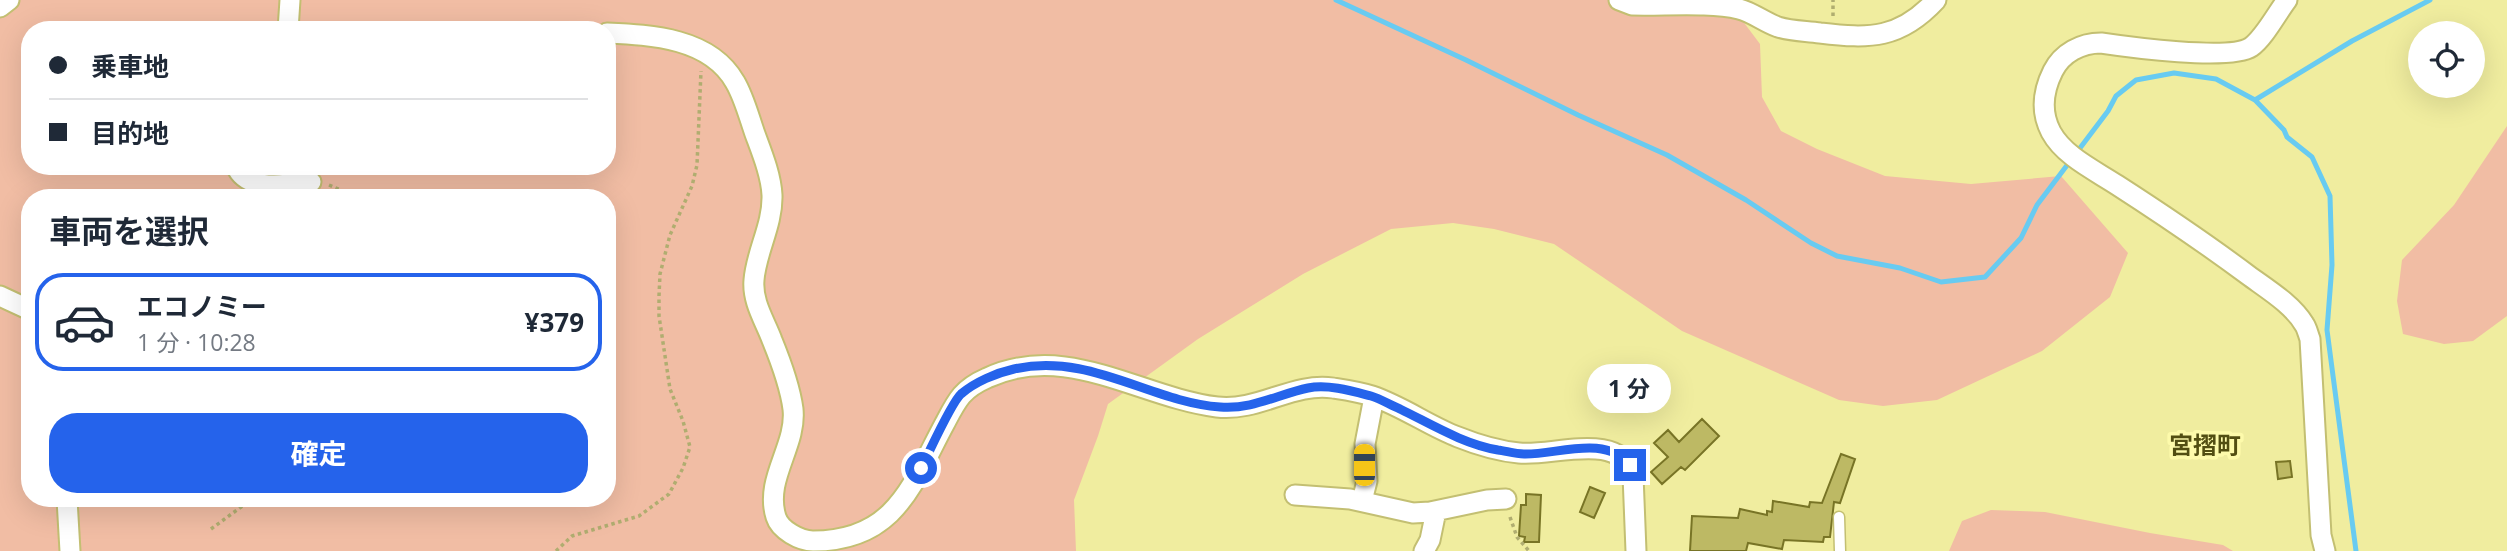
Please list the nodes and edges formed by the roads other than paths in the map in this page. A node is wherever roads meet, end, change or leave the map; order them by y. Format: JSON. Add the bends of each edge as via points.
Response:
{"nodes":[{"id":1,"x":9,"y":0,"type":"edge"},
{"id":2,"x":290,"y":0,"type":"edge"},
{"id":3,"x":1619,"y":0,"type":"edge"},
{"id":4,"x":1936,"y":0,"type":"edge"},
{"id":5,"x":2287,"y":0,"type":"edge"},
{"id":6,"x":0,"y":7,"type":"edge"},
{"id":7,"x":289,"y":21,"type":"edge"},
{"id":8,"x":616,"y":34,"type":"edge"},
{"id":9,"x":243,"y":175,"type":"edge"},
{"id":10,"x":310,"y":182,"type":"road end"},
{"id":11,"x":0,"y":296,"type":"edge"},
{"id":12,"x":21,"y":306,"type":"edge"},
{"id":13,"x":1374,"y":397,"type":"junction"},
{"id":14,"x":1295,"y":495,"type":"dead end"},
{"id":15,"x":1506,"y":499,"type":"road end"},
{"id":16,"x":1362,"y":501,"type":"junction"},
{"id":17,"x":68,"y":507,"type":"edge"},
{"id":18,"x":1436,"y":511,"type":"junction"},
{"id":19,"x":1839,"y":517,"type":"dead end"},
{"id":20,"x":70,"y":551,"type":"edge"},
{"id":21,"x":1424,"y":551,"type":"edge"},
{"id":22,"x":1636,"y":551,"type":"edge"},
{"id":23,"x":1840,"y":551,"type":"edge"},
{"id":24,"x":2325,"y":551,"type":"edge"}],
"edges":[{"from":1,"to":6,"type":"street"},
{"from":2,"to":7,"type":"street"},
{"from":3,"to":4,"type":"street","via":[[1632,5],[1741,9],[1780,27],[1846,36],[1896,30],[1912,23]]},
{"from":5,"to":24,"type":"street","via":[[2259,39],[2243,51],[2088,43],[2064,55],[2054,67],[2043,98],[2050,130],[2060,145],[2191,232],[2277,296],[2305,324],[2310,339]]},
{"from":8,"to":13,"type":"street","via":[[665,39],[701,51],[718,63],[734,80],[764,159],[772,194],[754,279],[758,305],[793,411],[774,511],[778,524],[808,541],[843,538],[874,527],[895,510],[960,395],[985,378],[1013,369],[1044,364],[1077,368],[1219,407],[1254,404],[1311,387]]},
{"from":9,"to":10,"type":"street","via":[[261,184]]},
{"from":11,"to":12,"type":"street"},
{"from":13,"to":16,"type":"street","via":[[1365,444],[1367,481]]},
{"from":13,"to":22,"type":"street","via":[[1488,448],[1524,454],[1577,448],[1624,457],[1633,475]]},
{"from":14,"to":16,"type":"street"},
{"from":15,"to":18,"type":"street"},
{"from":16,"to":18,"type":"street","via":[[1413,513]]},
{"from":17,"to":20,"type":"street"},
{"from":18,"to":21,"type":"street"},
{"from":19,"to":23,"type":"lane"}]}
